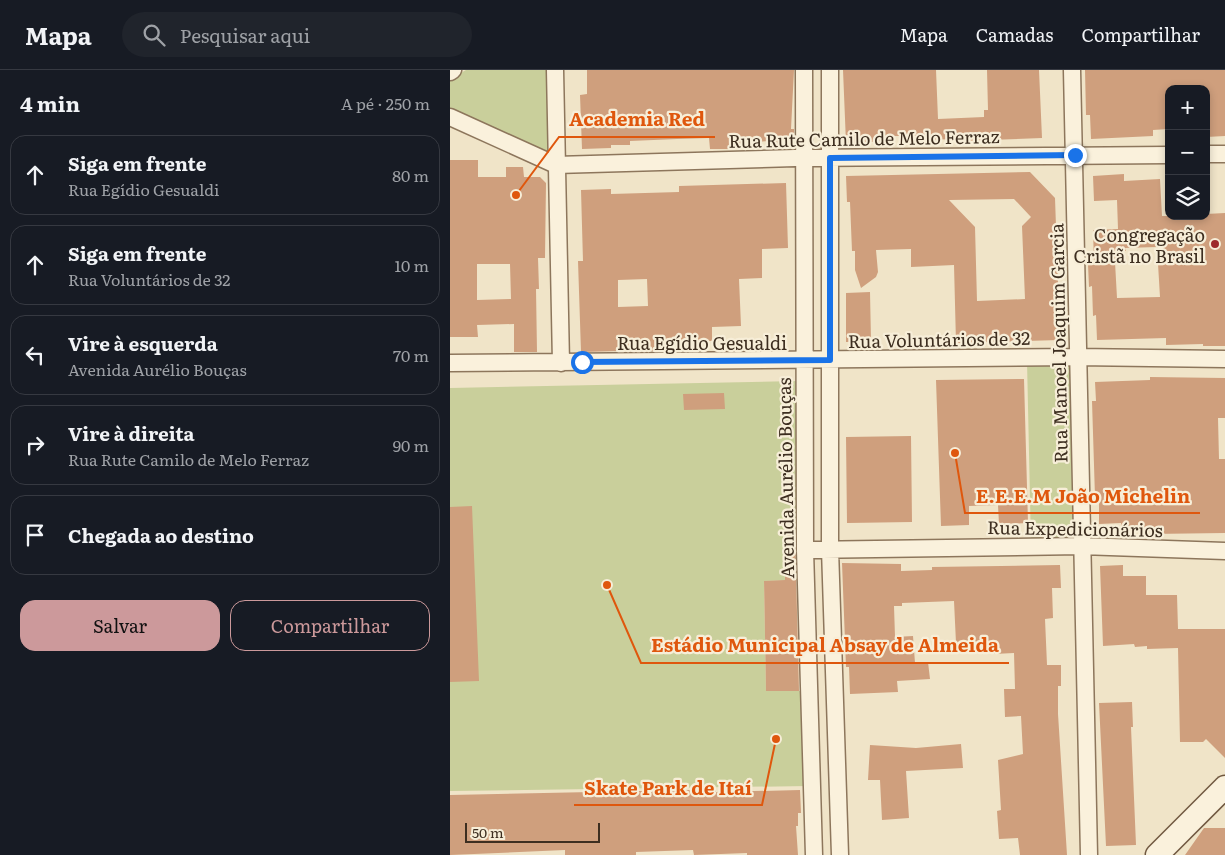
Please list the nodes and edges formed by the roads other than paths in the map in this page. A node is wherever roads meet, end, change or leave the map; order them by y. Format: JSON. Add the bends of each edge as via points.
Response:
{"nodes":[{"id":1,"x":453,"y":70,"type":"edge"},
{"id":2,"x":555,"y":70,"type":"edge"},
{"id":3,"x":804,"y":70,"type":"edge"},
{"id":4,"x":830,"y":70,"type":"edge"},
{"id":5,"x":1072,"y":70,"type":"edge"},
{"id":6,"x":450,"y":72,"type":"edge"},
{"id":7,"x":804,"y":87,"type":"junction"},
{"id":8,"x":830,"y":87,"type":"junction"},
{"id":9,"x":450,"y":117,"type":"edge"},
{"id":10,"x":1165,"y":154,"type":"edge"},
{"id":11,"x":1210,"y":154,"type":"edge"},
{"id":12,"x":1225,"y":154,"type":"edge"},
{"id":13,"x":1075,"y":155,"type":"junction"},
{"id":14,"x":804,"y":157,"type":"junction"},
{"id":15,"x":830,"y":158,"type":"junction"},
{"id":16,"x":556,"y":164,"type":"junction"},
{"id":17,"x":1077,"y":357,"type":"junction"},
{"id":18,"x":1225,"y":359,"type":"edge"},
{"id":19,"x":804,"y":360,"type":"junction"},
{"id":20,"x":830,"y":360,"type":"junction"},
{"id":21,"x":450,"y":363,"type":"edge"},
{"id":22,"x":561,"y":363,"type":"junction"},
{"id":23,"x":1081,"y":546,"type":"junction"},
{"id":24,"x":830,"y":549,"type":"junction"},
{"id":25,"x":806,"y":550,"type":"junction"},
{"id":26,"x":1225,"y":551,"type":"edge"},
{"id":27,"x":1225,"y":787,"type":"edge"},
{"id":28,"x":814,"y":855,"type":"edge"},
{"id":29,"x":840,"y":855,"type":"edge"},
{"id":30,"x":1089,"y":855,"type":"edge"},
{"id":31,"x":1157,"y":855,"type":"edge"}],
"edges":[{"from":1,"to":6,"type":"street"},
{"from":2,"to":16,"type":"street"},
{"from":3,"to":7,"type":"street","name":"Avenida Aurélio Bouças"},
{"from":4,"to":8,"type":"street"},
{"from":5,"to":13,"type":"street","name":"Rua Manoel Joaquim Garcia"},
{"from":7,"to":8,"type":"street"},
{"from":7,"to":14,"type":"street","name":"Avenida Aurélio Bouças"},
{"from":8,"to":15,"type":"street"},
{"from":9,"to":16,"type":"street","name":"Rua Rute Camilo de Melo Ferraz"},
{"from":10,"to":13,"type":"street","name":"Rua Rute Camilo de Melo Ferraz"},
{"from":11,"to":12,"type":"street"},
{"from":13,"to":15,"type":"street","name":"Rua Rute Camilo de Melo Ferraz"},
{"from":13,"to":17,"type":"street","name":"Rua Manoel Joaquim Garcia"},
{"from":14,"to":15,"type":"street","name":"Rua Rute Camilo de Melo Ferraz"},
{"from":14,"to":16,"type":"street","name":"Rua Rute Camilo de Melo Ferraz"},
{"from":14,"to":19,"type":"street","name":"Avenida Aurélio Bouças"},
{"from":15,"to":20,"type":"street"},
{"from":16,"to":22,"type":"street"},
{"from":17,"to":18,"type":"street","name":"Rua Voluntários de 32"},
{"from":17,"to":20,"type":"street","name":"Rua Voluntários de 32"},
{"from":17,"to":23,"type":"street","name":"Rua Manoel Joaquim Garcia"},
{"from":19,"to":20,"type":"street","name":"Rua Voluntários de 32"},
{"from":19,"to":22,"type":"street","name":"Rua Egídio Gesualdi"},
{"from":19,"to":25,"type":"street","name":"Avenida Aurélio Bouças"},
{"from":20,"to":24,"type":"street"},
{"from":21,"to":22,"type":"street","name":"Rua Egídio Gesualdi"},
{"from":23,"to":24,"type":"street","name":"Rua Expedicionários"},
{"from":23,"to":26,"type":"street","name":"Rua Expedicionários"},
{"from":23,"to":30,"type":"street","name":"Rua Manoel Joaquim Garcia"},
{"from":24,"to":25,"type":"street","name":"Rua Expedicionários"},
{"from":24,"to":29,"type":"street"},
{"from":25,"to":28,"type":"street","name":"Avenida Aurélio Bouças"},
{"from":27,"to":31,"type":"main road"}]}
